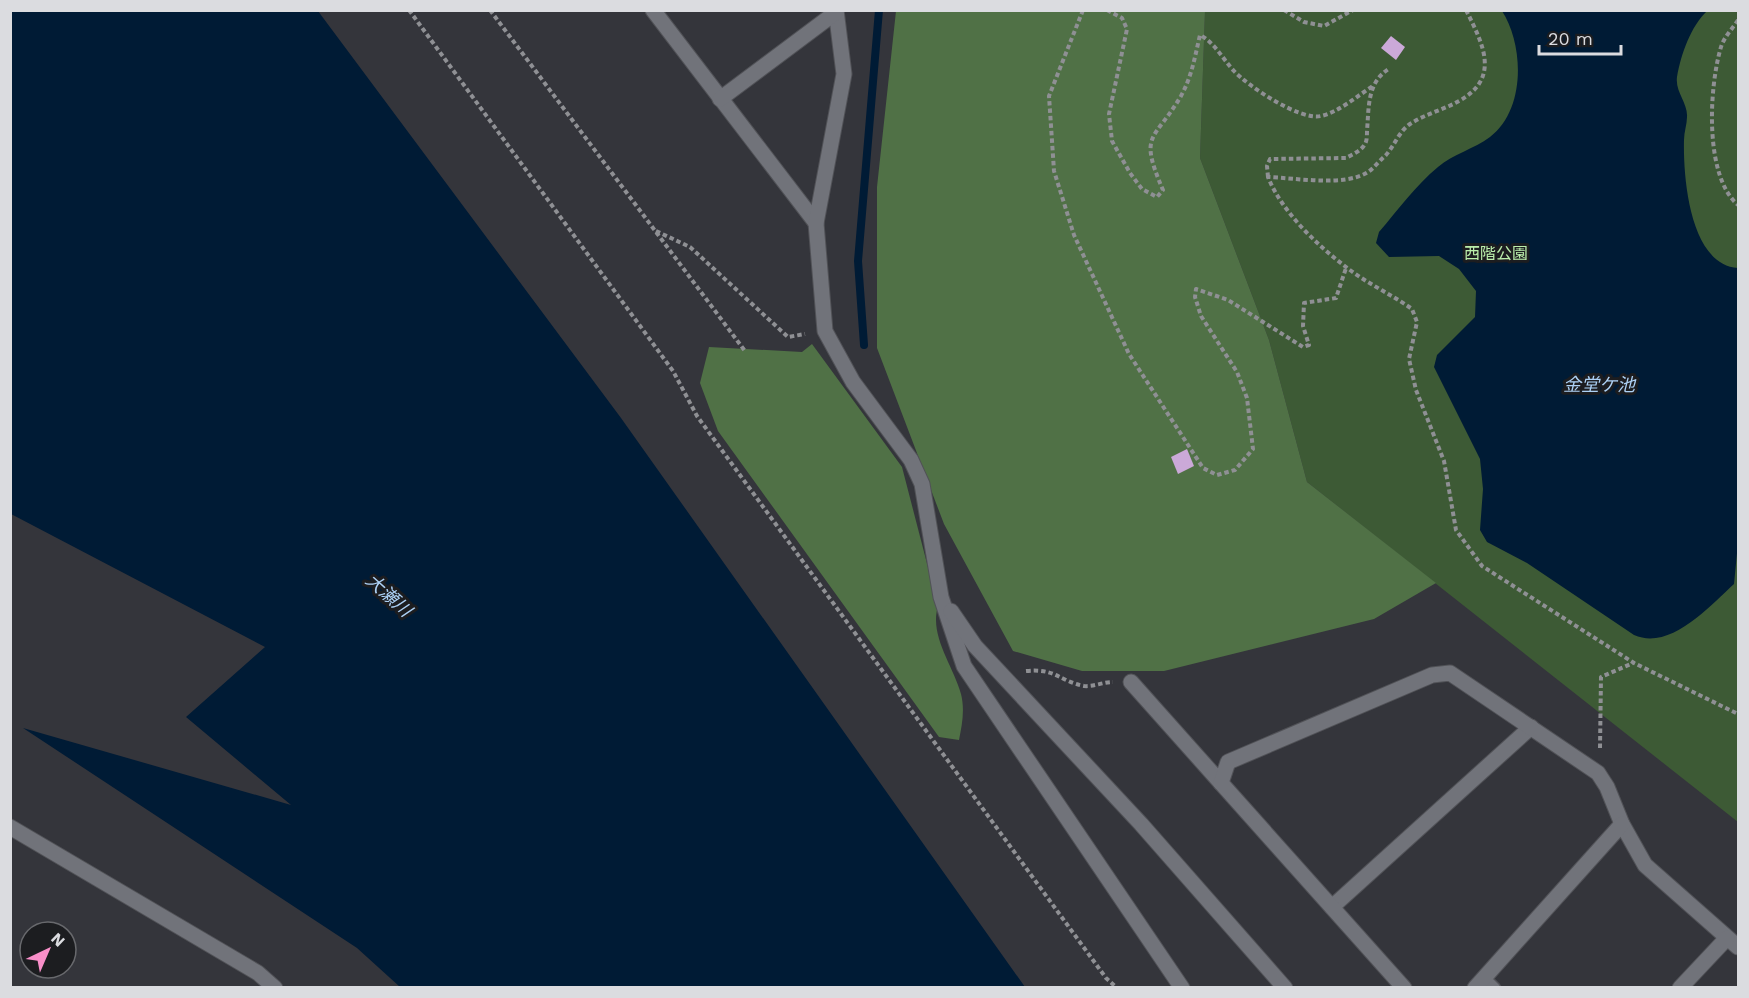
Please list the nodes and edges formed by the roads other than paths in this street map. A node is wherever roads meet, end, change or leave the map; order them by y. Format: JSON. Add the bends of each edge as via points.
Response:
{"nodes":[{"id":1,"x":653,"y":10,"type":"edge"},
{"id":2,"x":836,"y":12,"type":"edge"},
{"id":3,"x":720,"y":99,"type":"junction"},
{"id":4,"x":816,"y":223,"type":"junction"},
{"id":5,"x":941,"y":597,"type":"junction"},
{"id":6,"x":1131,"y":682,"type":"road end"},
{"id":7,"x":1531,"y":727,"type":"junction"},
{"id":8,"x":1221,"y":783,"type":"junction"},
{"id":9,"x":1622,"y":824,"type":"junction"},
{"id":10,"x":10,"y":827,"type":"edge"},
{"id":11,"x":1332,"y":907,"type":"junction"},
{"id":12,"x":1733,"y":942,"type":"edge"},
{"id":13,"x":1485,"y":984,"type":"edge"},
{"id":14,"x":275,"y":987,"type":"edge"},
{"id":15,"x":1182,"y":987,"type":"edge"},
{"id":16,"x":1285,"y":987,"type":"edge"},
{"id":17,"x":1404,"y":987,"type":"edge"},
{"id":18,"x":1680,"y":987,"type":"edge"}],
"edges":[{"from":1,"to":3,"type":"street"},
{"from":2,"to":3,"type":"street"},
{"from":2,"to":4,"type":"street","via":[[844,74]]},
{"from":3,"to":4,"type":"street"},
{"from":4,"to":5,"type":"street","via":[[825,331],[853,382],[912,460],[922,484]]},
{"from":5,"to":15,"type":"street","via":[[964,666]]},
{"from":5,"to":16,"type":"street","via":[[975,646],[1141,824]]},
{"from":6,"to":8,"type":"street"},
{"from":7,"to":8,"type":"street","via":[[1450,673],[1432,675],[1228,762]]},
{"from":7,"to":9,"type":"street","via":[[1598,773]]},
{"from":7,"to":11,"type":"street"},
{"from":8,"to":11,"type":"street"},
{"from":9,"to":12,"type":"street","via":[[1645,865]]},
{"from":9,"to":13,"type":"street"},
{"from":10,"to":14,"type":"street","via":[[258,973]]},
{"from":11,"to":17,"type":"street"},
{"from":12,"to":18,"type":"street"}]}
